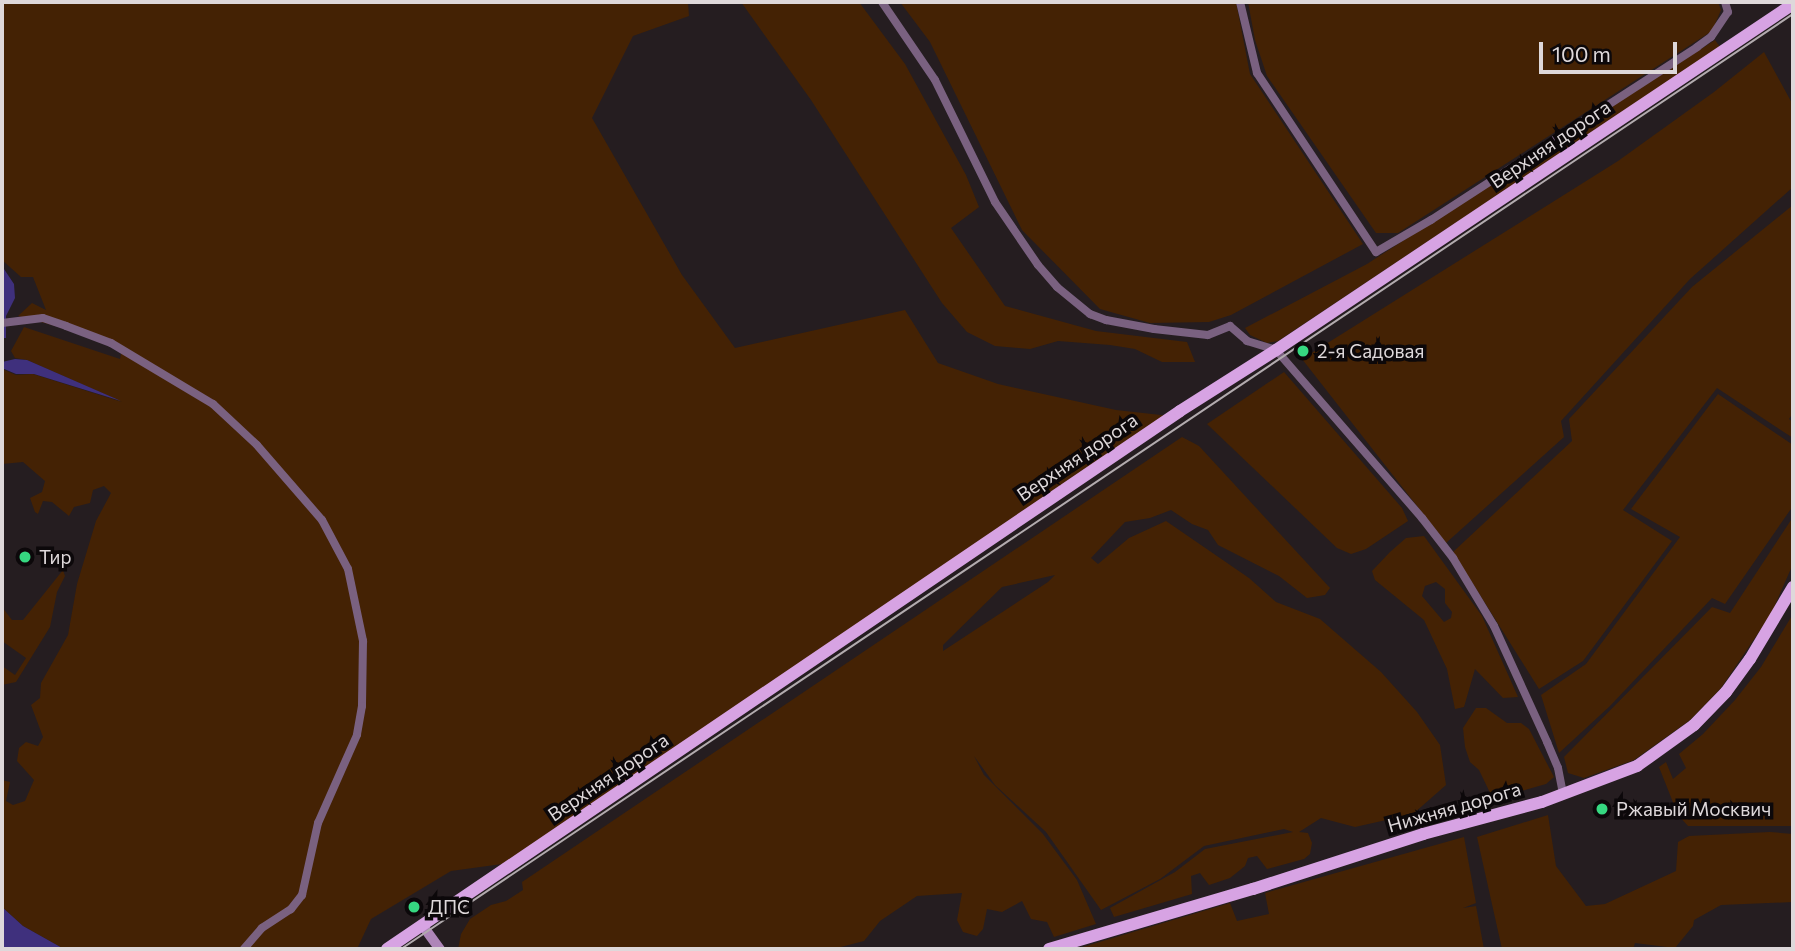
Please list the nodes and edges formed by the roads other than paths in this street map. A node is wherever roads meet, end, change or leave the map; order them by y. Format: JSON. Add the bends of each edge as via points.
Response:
{"nodes":[{"id":1,"x":882,"y":2,"type":"edge"},
{"id":2,"x":1240,"y":2,"type":"edge"},
{"id":3,"x":1724,"y":2,"type":"edge"},
{"id":4,"x":1793,"y":4,"type":"edge"},
{"id":5,"x":2,"y":323,"type":"edge"},
{"id":6,"x":1276,"y":350,"type":"junction"},
{"id":7,"x":1793,"y":587,"type":"edge"},
{"id":8,"x":1563,"y":794,"type":"junction"},
{"id":9,"x":423,"y":926,"type":"junction"},
{"id":10,"x":244,"y":949,"type":"edge"},
{"id":11,"x":387,"y":949,"type":"edge"},
{"id":12,"x":440,"y":949,"type":"edge"},
{"id":13,"x":1049,"y":949,"type":"edge"}],
"edges":[{"from":1,"to":6,"type":"street","via":[[935,80],[995,202],[1057,286],[1090,314],[1106,320],[1208,335],[1230,326],[1247,341]]},
{"from":2,"to":3,"type":"street","via":[[1257,73],[1376,252],[1704,42],[1728,12]]},
{"from":4,"to":6,"type":"main road","name":"Верхняя дорога"},
{"from":5,"to":10,"type":"street","via":[[43,318],[111,344],[213,404],[257,445],[322,520],[348,569],[363,642],[357,735],[318,823],[302,895]]},
{"from":6,"to":8,"type":"street","via":[[1453,558],[1522,683],[1558,768]]},
{"from":6,"to":9,"type":"main road","name":"Верхняя дорога"},
{"from":7,"to":8,"type":"main road","name":"Нижняя дорога","via":[[1750,659],[1694,725],[1637,766]]},
{"from":8,"to":13,"type":"main road","name":"Нижняя дорога"},
{"from":9,"to":11,"type":"main road","name":"Верхняя дорога"},
{"from":9,"to":12,"type":"main road"}]}
